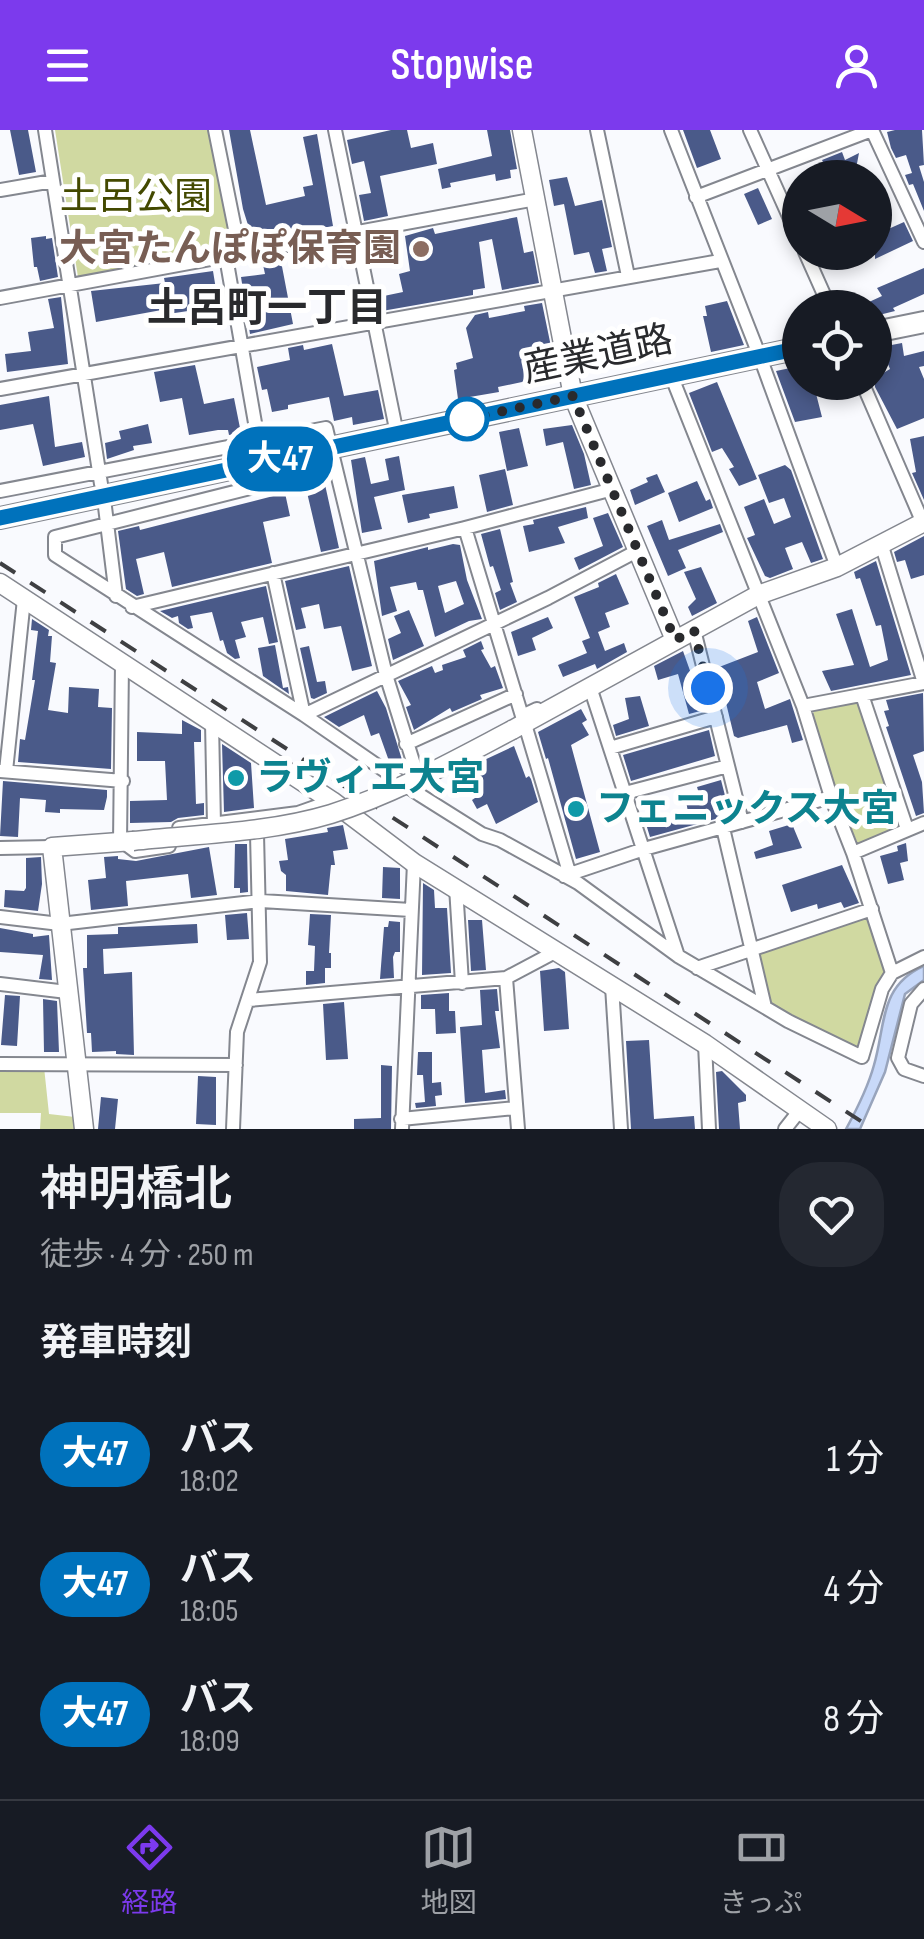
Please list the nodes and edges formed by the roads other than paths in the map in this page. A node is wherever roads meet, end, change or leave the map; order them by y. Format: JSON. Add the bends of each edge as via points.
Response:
{"nodes":[{"id":1,"x":45,"y":130,"type":"edge"},
{"id":2,"x":215,"y":130,"type":"edge"},
{"id":3,"x":335,"y":130,"type":"edge"},
{"id":4,"x":522,"y":130,"type":"edge"},
{"id":5,"x":598,"y":130,"type":"edge"},
{"id":6,"x":671,"y":130,"type":"edge"},
{"id":7,"x":750,"y":130,"type":"edge"},
{"id":8,"x":872,"y":130,"type":"edge"},
{"id":9,"x":768,"y":170,"type":"junction"},
{"id":10,"x":53,"y":181,"type":"junction"},
{"id":11,"x":0,"y":190,"type":"edge"},
{"id":12,"x":696,"y":198,"type":"junction"},
{"id":13,"x":536,"y":200,"type":"junction"},
{"id":14,"x":782,"y":201,"type":"edge"},
{"id":15,"x":356,"y":232,"type":"junction"},
{"id":16,"x":924,"y":242,"type":"edge"},
{"id":17,"x":233,"y":256,"type":"junction"},
{"id":18,"x":720,"y":261,"type":"junction"},
{"id":19,"x":628,"y":276,"type":"junction"},
{"id":20,"x":69,"y":287,"type":"junction"},
{"id":21,"x":553,"y":291,"type":"junction"},
{"id":22,"x":0,"y":298,"type":"edge"},
{"id":23,"x":924,"y":322,"type":"edge"},
{"id":24,"x":375,"y":324,"type":"junction"},
{"id":25,"x":892,"y":329,"type":"edge"},
{"id":26,"x":241,"y":346,"type":"junction"},
{"id":27,"x":782,"y":352,"type":"edge"},
{"id":28,"x":760,"y":356,"type":"junction"},
{"id":29,"x":82,"y":374,"type":"junction"},
{"id":30,"x":671,"y":376,"type":"junction"},
{"id":31,"x":0,"y":389,"type":"edge"},
{"id":32,"x":573,"y":396,"type":"junction"},
{"id":33,"x":870,"y":400,"type":"edge"},
{"id":34,"x":397,"y":434,"type":"junction"},
{"id":35,"x":258,"y":440,"type":"junction"},
{"id":36,"x":334,"y":457,"type":"junction"},
{"id":37,"x":100,"y":477,"type":"junction"},
{"id":38,"x":613,"y":489,"type":"junction"},
{"id":39,"x":0,"y":491,"type":"edge"},
{"id":40,"x":105,"y":507,"type":"dead end"},
{"id":41,"x":0,"y":518,"type":"edge"},
{"id":42,"x":923,"y":522,"type":"edge"},
{"id":43,"x":108,"y":523,"type":"junction"},
{"id":44,"x":465,"y":528,"type":"junction"},
{"id":45,"x":881,"y":543,"type":"junction"},
{"id":46,"x":637,"y":551,"type":"junction"},
{"id":47,"x":356,"y":553,"type":"junction"},
{"id":48,"x":837,"y":566,"type":"junction"},
{"id":49,"x":273,"y":573,"type":"junction"},
{"id":50,"x":0,"y":583,"type":"edge"},
{"id":51,"x":758,"y":594,"type":"junction"},
{"id":52,"x":116,"y":596,"type":"junction"},
{"id":53,"x":24,"y":598,"type":"junction"},
{"id":54,"x":132,"y":607,"type":"junction"},
{"id":55,"x":495,"y":623,"type":"junction"},
{"id":56,"x":694,"y":630,"type":"junction"},
{"id":57,"x":675,"y":640,"type":"junction"},
{"id":58,"x":122,"y":663,"type":"junction"},
{"id":59,"x":386,"y":675,"type":"junction"},
{"id":60,"x":924,"y":683,"type":"edge"},
{"id":61,"x":590,"y":687,"type":"junction"},
{"id":62,"x":516,"y":694,"type":"junction"},
{"id":63,"x":862,"y":695,"type":"junction"},
{"id":64,"x":564,"y":701,"type":"junction"},
{"id":65,"x":803,"y":706,"type":"junction"},
{"id":66,"x":304,"y":714,"type":"junction"},
{"id":67,"x":716,"y":717,"type":"junction"},
{"id":68,"x":212,"y":722,"type":"junction"},
{"id":69,"x":519,"y":731,"type":"junction"},
{"id":70,"x":406,"y":744,"type":"junction"},
{"id":71,"x":610,"y":748,"type":"junction"},
{"id":72,"x":728,"y":766,"type":"junction"},
{"id":73,"x":3,"y":771,"type":"edge"},
{"id":74,"x":416,"y":771,"type":"dead end"},
{"id":75,"x":123,"y":781,"type":"junction"},
{"id":76,"x":413,"y":790,"type":"junction"},
{"id":77,"x":625,"y":793,"type":"junction"},
{"id":78,"x":831,"y":797,"type":"junction"},
{"id":79,"x":332,"y":801,"type":"junction"},
{"id":80,"x":348,"y":815,"type":"junction"},
{"id":81,"x":742,"y":822,"type":"junction"},
{"id":82,"x":924,"y":824,"type":"edge"},
{"id":83,"x":214,"y":825,"type":"junction"},
{"id":84,"x":723,"y":828,"type":"junction"},
{"id":85,"x":907,"y":829,"type":"junction"},
{"id":86,"x":257,"y":834,"type":"junction"},
{"id":87,"x":124,"y":840,"type":"junction"},
{"id":88,"x":52,"y":847,"type":"junction"},
{"id":89,"x":0,"y":848,"type":"edge"},
{"id":90,"x":644,"y":849,"type":"junction"},
{"id":91,"x":853,"y":853,"type":"junction"},
{"id":92,"x":414,"y":863,"type":"junction"},
{"id":93,"x":566,"y":874,"type":"junction"},
{"id":94,"x":456,"y":888,"type":"junction"},
{"id":95,"x":261,"y":901,"type":"junction"},
{"id":96,"x":872,"y":909,"type":"junction"},
{"id":97,"x":411,"y":910,"type":"junction"},
{"id":98,"x":0,"y":917,"type":"edge"},
{"id":99,"x":60,"y":924,"type":"junction"},
{"id":100,"x":754,"y":949,"type":"junction"},
{"id":101,"x":555,"y":952,"type":"junction"},
{"id":102,"x":678,"y":956,"type":"junction"},
{"id":103,"x":924,"y":957,"type":"edge"},
{"id":104,"x":697,"y":968,"type":"junction"},
{"id":105,"x":892,"y":973,"type":"junction"},
{"id":106,"x":506,"y":978,"type":"junction"},
{"id":107,"x":462,"y":983,"type":"junction"},
{"id":108,"x":0,"y":984,"type":"edge"},
{"id":109,"x":612,"y":986,"type":"junction"},
{"id":110,"x":408,"y":987,"type":"junction"},
{"id":111,"x":924,"y":989,"type":"edge"},
{"id":112,"x":68,"y":992,"type":"junction"},
{"id":113,"x":249,"y":1000,"type":"junction"},
{"id":114,"x":765,"y":1008,"type":"junction"},
{"id":115,"x":705,"y":1044,"type":"junction"},
{"id":116,"x":78,"y":1063,"type":"junction"},
{"id":117,"x":0,"y":1064,"type":"edge"},
{"id":118,"x":236,"y":1065,"type":"junction"},
{"id":119,"x":924,"y":1076,"type":"edge"},
{"id":120,"x":516,"y":1108,"type":"junction"},
{"id":121,"x":800,"y":1110,"type":"junction"},
{"id":122,"x":402,"y":1124,"type":"edge"},
{"id":123,"x":84,"y":1129,"type":"edge"},
{"id":124,"x":233,"y":1129,"type":"edge"},
{"id":125,"x":518,"y":1129,"type":"edge"},
{"id":126,"x":621,"y":1129,"type":"edge"},
{"id":127,"x":708,"y":1129,"type":"edge"},
{"id":128,"x":785,"y":1129,"type":"edge"},
{"id":129,"x":826,"y":1129,"type":"edge"}],
"edges":[{"from":1,"to":10,"type":"street"},
{"from":2,"to":17,"type":"street"},
{"from":3,"to":15,"type":"street"},
{"from":4,"to":13,"type":"street"},
{"from":5,"to":19,"type":"street"},
{"from":6,"to":12,"type":"street"},
{"from":7,"to":9,"type":"street"},
{"from":8,"to":9,"type":"street"},
{"from":8,"to":16,"type":"street"},
{"from":9,"to":12,"type":"street"},
{"from":9,"to":14,"type":"street"},
{"from":10,"to":11,"type":"street"},
{"from":10,"to":20,"type":"street"},
{"from":12,"to":18,"type":"street"},
{"from":13,"to":15,"type":"street"},
{"from":13,"to":21,"type":"street"},
{"from":15,"to":17,"type":"street"},
{"from":15,"to":24,"type":"street"},
{"from":17,"to":20,"type":"street"},
{"from":17,"to":26,"type":"street"},
{"from":18,"to":19,"type":"street"},
{"from":18,"to":28,"type":"street"},
{"from":19,"to":21,"type":"street"},
{"from":20,"to":22,"type":"street"},
{"from":20,"to":29,"type":"street"},
{"from":21,"to":24,"type":"street"},
{"from":21,"to":32,"type":"street"},
{"from":23,"to":25,"type":"main road"},
{"from":24,"to":26,"type":"street"},
{"from":24,"to":34,"type":"street"},
{"from":26,"to":29,"type":"street"},
{"from":26,"to":35,"type":"street"},
{"from":27,"to":28,"type":"main road","name":"産業道路"},
{"from":28,"to":30,"type":"main road","name":"産業道路"},
{"from":28,"to":48,"type":"street"},
{"from":29,"to":31,"type":"street"},
{"from":29,"to":37,"type":"street"},
{"from":30,"to":32,"type":"main road","name":"産業道路"},
{"from":30,"to":51,"type":"street"},
{"from":32,"to":34,"type":"main road","name":"産業道路"},
{"from":32,"to":38,"type":"street"},
{"from":33,"to":42,"type":"street"},
{"from":34,"to":36,"type":"main road","name":"産業道路"},
{"from":35,"to":36,"type":"street","via":[[326,428]]},
{"from":35,"to":37,"type":"street"},
{"from":36,"to":41,"type":"main road","name":"産業道路"},
{"from":36,"to":43,"type":"street"},
{"from":36,"to":47,"type":"street"},
{"from":37,"to":39,"type":"street"},
{"from":38,"to":44,"type":"street"},
{"from":38,"to":46,"type":"street"},
{"from":40,"to":43,"type":"street"},
{"from":42,"to":45,"type":"street"},
{"from":43,"to":52,"type":"street"},
{"from":43,"to":52,"type":"street","via":[[55,538],[55,555]]},
{"from":44,"to":47,"type":"street"},
{"from":44,"to":55,"type":"street"},
{"from":45,"to":48,"type":"street"},
{"from":45,"to":60,"type":"street"},
{"from":46,"to":55,"type":"street"},
{"from":46,"to":57,"type":"street"},
{"from":47,"to":49,"type":"street"},
{"from":47,"to":59,"type":"street"},
{"from":48,"to":51,"type":"street"},
{"from":49,"to":54,"type":"street"},
{"from":49,"to":66,"type":"street"},
{"from":50,"to":53,"type":"street"},
{"from":51,"to":56,"type":"street"},
{"from":51,"to":65,"type":"street"},
{"from":52,"to":54,"type":"street"},
{"from":53,"to":58,"type":"street"},
{"from":53,"to":73,"type":"street"},
{"from":54,"to":66,"type":"street"},
{"from":55,"to":59,"type":"street"},
{"from":55,"to":62,"type":"street"},
{"from":56,"to":57,"type":"street"},
{"from":56,"to":67,"type":"street"},
{"from":57,"to":61,"type":"street"},
{"from":58,"to":68,"type":"street"},
{"from":58,"to":75,"type":"street"},
{"from":59,"to":66,"type":"street"},
{"from":59,"to":70,"type":"street"},
{"from":60,"to":63,"type":"street"},
{"from":61,"to":64,"type":"street"},
{"from":61,"to":71,"type":"street"},
{"from":62,"to":64,"type":"street","via":[[522,716]]},
{"from":62,"to":70,"type":"street"},
{"from":63,"to":65,"type":"street"},
{"from":63,"to":85,"type":"street"},
{"from":64,"to":69,"type":"street"},
{"from":65,"to":78,"type":"street"},
{"from":66,"to":76,"type":"street"},
{"from":67,"to":71,"type":"street"},
{"from":67,"to":72,"type":"street"},
{"from":68,"to":79,"type":"street"},
{"from":68,"to":83,"type":"street"},
{"from":69,"to":76,"type":"street"},
{"from":69,"to":87,"type":"street","bridge":true,"via":[[329,814],[277,826]]},
{"from":69,"to":93,"type":"street"},
{"from":70,"to":74,"type":"street"},
{"from":71,"to":77,"type":"street"},
{"from":72,"to":77,"type":"street"},
{"from":72,"to":81,"type":"street"},
{"from":73,"to":75,"type":"street"},
{"from":75,"to":87,"type":"street"},
{"from":76,"to":93,"type":"street","via":[[482,834]]},
{"from":77,"to":90,"type":"street"},
{"from":78,"to":81,"type":"street"},
{"from":78,"to":91,"type":"street"},
{"from":79,"to":80,"type":"street"},
{"from":79,"to":83,"type":"street","via":[[298,814]]},
{"from":80,"to":86,"type":"street"},
{"from":80,"to":92,"type":"street"},
{"from":81,"to":84,"type":"street"},
{"from":82,"to":85,"type":"street"},
{"from":83,"to":87,"type":"street"},
{"from":84,"to":90,"type":"street"},
{"from":84,"to":100,"type":"street"},
{"from":85,"to":91,"type":"street"},
{"from":86,"to":87,"type":"street","via":[[135,850]]},
{"from":86,"to":95,"type":"street"},
{"from":87,"to":88,"type":"street"},
{"from":88,"to":89,"type":"street"},
{"from":88,"to":99,"type":"street"},
{"from":90,"to":93,"type":"street"},
{"from":90,"to":102,"type":"street"},
{"from":91,"to":96,"type":"street"},
{"from":92,"to":94,"type":"street"},
{"from":92,"to":97,"type":"street"},
{"from":93,"to":102,"type":"street"},
{"from":94,"to":101,"type":"street"},
{"from":94,"to":107,"type":"street"},
{"from":95,"to":97,"type":"street"},
{"from":95,"to":99,"type":"street"},
{"from":95,"to":113,"type":"street","via":[[260,962]]},
{"from":96,"to":100,"type":"street"},
{"from":96,"to":105,"type":"street"},
{"from":97,"to":110,"type":"street"},
{"from":98,"to":99,"type":"street"},
{"from":99,"to":112,"type":"street"},
{"from":100,"to":104,"type":"street"},
{"from":100,"to":114,"type":"street"},
{"from":101,"to":106,"type":"street"},
{"from":101,"to":109,"type":"street"},
{"from":102,"to":104,"type":"street"},
{"from":103,"to":105,"type":"street"},
{"from":104,"to":114,"type":"street"},
{"from":105,"to":114,"type":"street","via":[[862,1057]]},
{"from":106,"to":107,"type":"street"},
{"from":106,"to":120,"type":"street"},
{"from":107,"to":110,"type":"street"},
{"from":108,"to":112,"type":"street"},
{"from":109,"to":115,"type":"street"},
{"from":109,"to":126,"type":"street"},
{"from":110,"to":113,"type":"street"},
{"from":110,"to":122,"type":"street"},
{"from":111,"to":119,"type":"street","via":[[912,1004],[898,1058],[904,1070]]},
{"from":112,"to":116,"type":"street"},
{"from":113,"to":118,"type":"street","via":[[237,1032]]},
{"from":115,"to":121,"type":"street"},
{"from":115,"to":127,"type":"street"},
{"from":116,"to":117,"type":"street"},
{"from":116,"to":118,"type":"street"},
{"from":116,"to":123,"type":"street"},
{"from":118,"to":124,"type":"street"},
{"from":120,"to":122,"type":"street"},
{"from":120,"to":125,"type":"street"},
{"from":121,"to":128,"type":"street"},
{"from":121,"to":129,"type":"street"}]}
